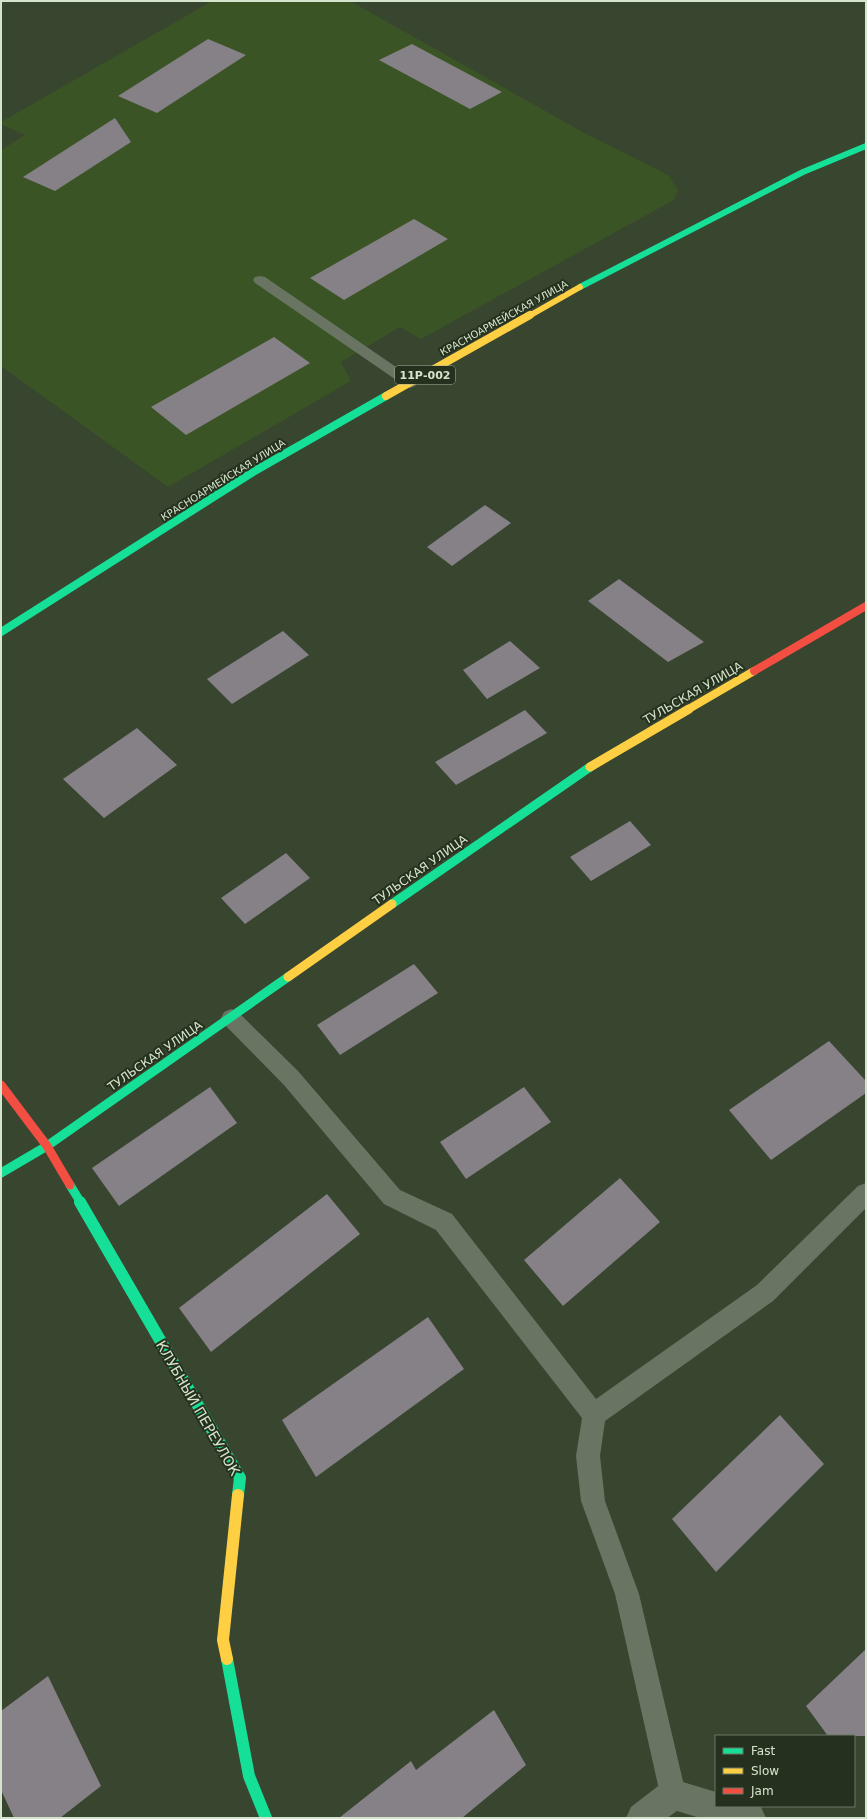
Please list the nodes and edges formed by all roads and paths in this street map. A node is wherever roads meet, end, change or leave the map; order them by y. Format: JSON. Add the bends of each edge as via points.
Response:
{"nodes":[{"id":1,"x":866,"y":146,"type":"edge"},
{"id":2,"x":260,"y":280,"type":"dead end"},
{"id":3,"x":410,"y":383,"type":"junction"},
{"id":4,"x":866,"y":606,"type":"edge"},
{"id":5,"x":1,"y":632,"type":"edge"},
{"id":6,"x":231,"y":1018,"type":"junction"},
{"id":7,"x":1,"y":1085,"type":"edge"},
{"id":8,"x":47,"y":1146,"type":"junction"},
{"id":9,"x":1,"y":1173,"type":"edge"},
{"id":10,"x":866,"y":1193,"type":"edge"},
{"id":11,"x":594,"y":1415,"type":"junction"},
{"id":12,"x":674,"y":1794,"type":"junction"},
{"id":13,"x":715,"y":1807,"type":"edge"},
{"id":14,"x":715,"y":1807,"type":"edge"},
{"id":15,"x":266,"y":1818,"type":"edge"},
{"id":16,"x":642,"y":1818,"type":"edge"},
{"id":17,"x":750,"y":1818,"type":"edge"}],
"edges":[{"from":1,"to":3,"type":"street","name":"КРАСНОАРМЕЙСКАЯ УЛИЦА","number":"11Р-002","via":[[803,172],[581,287]]},
{"from":2,"to":3,"type":"lane"},
{"from":3,"to":5,"type":"street","name":"КРАСНОАРМЕЙСКАЯ УЛИЦА","number":"11Р-002","via":[[253,472]]},
{"from":4,"to":6,"type":"street","name":"ТУЛЬСКАЯ УЛИЦА","via":[[579,773]]},
{"from":6,"to":8,"type":"street","name":"ТУЛЬСКАЯ УЛИЦА"},
{"from":6,"to":11,"type":"lane","via":[[291,1078],[392,1196],[444,1222]]},
{"from":7,"to":8,"type":"street","name":"КЛУБНЫЙ ПЕРЕУЛОК"},
{"from":8,"to":9,"type":"street","name":"ТУЛЬСКАЯ УЛИЦА"},
{"from":8,"to":15,"type":"street","name":"КЛУБНЫЙ ПЕРЕУЛОК","via":[[240,1478],[223,1640],[250,1776]]},
{"from":10,"to":11,"type":"lane","via":[[765,1293]]},
{"from":11,"to":12,"type":"lane","via":[[588,1456],[593,1501],[627,1594]]},
{"from":12,"to":14,"type":"street"},
{"from":12,"to":16,"type":"street"},
{"from":13,"to":17,"type":"street"}]}
